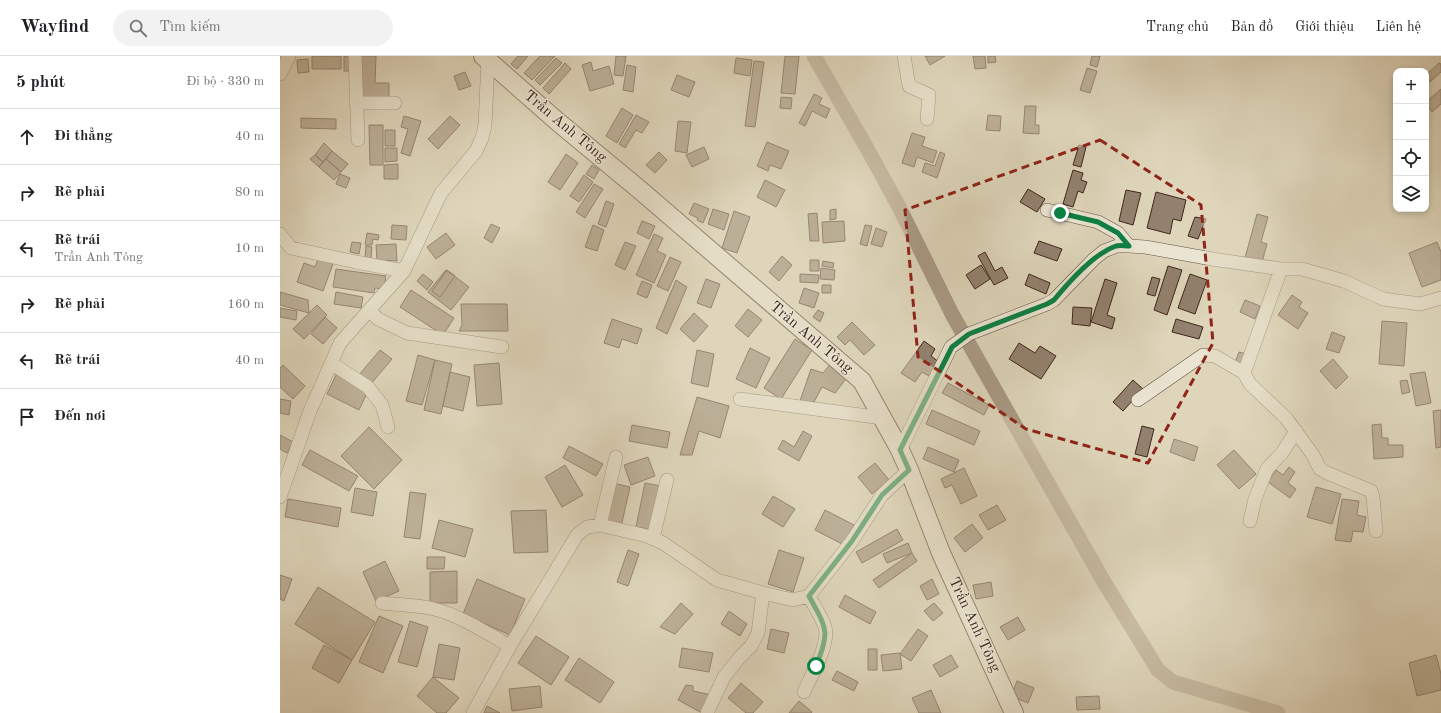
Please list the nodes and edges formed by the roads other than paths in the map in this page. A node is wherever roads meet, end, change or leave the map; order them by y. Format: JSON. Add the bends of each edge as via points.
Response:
{"nodes":[{"id":1,"x":289,"y":56,"type":"edge"},
{"id":2,"x":355,"y":56,"type":"edge"},
{"id":3,"x":904,"y":56,"type":"edge"},
{"id":4,"x":486,"y":58,"type":"edge"},
{"id":5,"x":280,"y":74,"type":"edge"},
{"id":6,"x":356,"y":103,"type":"junction"},
{"id":7,"x":395,"y":103,"type":"dead end"},
{"id":8,"x":928,"y":119,"type":"dead end"},
{"id":9,"x":358,"y":140,"type":"dead end"},
{"id":10,"x":1047,"y":210,"type":"dead end"},
{"id":11,"x":280,"y":234,"type":"edge"},
{"id":12,"x":1129,"y":246,"type":"junction"},
{"id":13,"x":1281,"y":269,"type":"junction"},
{"id":14,"x":404,"y":271,"type":"junction"},
{"id":15,"x":1441,"y":298,"type":"edge"},
{"id":16,"x":369,"y":310,"type":"junction"},
{"id":17,"x":502,"y":347,"type":"dead end"},
{"id":18,"x":332,"y":362,"type":"junction"},
{"id":19,"x":1244,"y":373,"type":"junction"},
{"id":20,"x":740,"y":399,"type":"dead end"},
{"id":21,"x":1138,"y":400,"type":"dead end"},
{"id":22,"x":883,"y":418,"type":"junction"},
{"id":23,"x":388,"y":427,"type":"dead end"},
{"id":24,"x":1296,"y":430,"type":"junction"},
{"id":25,"x":900,"y":450,"type":"junction"},
{"id":26,"x":616,"y":457,"type":"dead end"},
{"id":27,"x":909,"y":470,"type":"junction"},
{"id":28,"x":667,"y":480,"type":"dead end"},
{"id":29,"x":280,"y":497,"type":"edge"},
{"id":30,"x":1250,"y":521,"type":"dead end"},
{"id":31,"x":600,"y":525,"type":"junction"},
{"id":32,"x":1376,"y":531,"type":"dead end"},
{"id":33,"x":653,"y":538,"type":"junction"},
{"id":34,"x":763,"y":593,"type":"junction"},
{"id":35,"x":809,"y":596,"type":"junction"},
{"id":36,"x":382,"y":603,"type":"dead end"},
{"id":37,"x":510,"y":646,"type":"junction"},
{"id":38,"x":804,"y":692,"type":"dead end"},
{"id":39,"x":472,"y":713,"type":"edge"},
{"id":40,"x":707,"y":713,"type":"edge"},
{"id":41,"x":1014,"y":713,"type":"edge"}],
"edges":[{"from":1,"to":5,"type":"street"},
{"from":2,"to":6,"type":"street"},
{"from":3,"to":8,"type":"street","via":[[908,86],[929,95]]},
{"from":4,"to":14,"type":"street","via":[[485,125],[482,138],[476,151],[441,193]]},
{"from":4,"to":22,"type":"street","name":"Trần Anh Tông","via":[[862,381]]},
{"from":6,"to":7,"type":"street"},
{"from":6,"to":9,"type":"street"},
{"from":10,"to":12,"type":"street","via":[[1098,222],[1118,233]]},
{"from":11,"to":14,"type":"street","via":[[291,248]]},
{"from":12,"to":13,"type":"street"},
{"from":12,"to":25,"type":"street","via":[[1117,246],[1094,259],[1047,304],[966,336],[952,347]]},
{"from":13,"to":15,"type":"street","via":[[1302,269],[1344,281],[1383,299],[1420,304]]},
{"from":13,"to":19,"type":"street"},
{"from":14,"to":16,"type":"street"},
{"from":16,"to":17,"type":"street","via":[[378,319],[407,333]]},
{"from":16,"to":18,"type":"street","via":[[340,342]]},
{"from":18,"to":23,"type":"street","via":[[368,387],[382,405]]},
{"from":18,"to":29,"type":"street","via":[[310,411]]},
{"from":19,"to":21,"type":"street","via":[[1215,356],[1203,355]]},
{"from":19,"to":24,"type":"street","via":[[1250,384]]},
{"from":20,"to":22,"type":"street"},
{"from":22,"to":25,"type":"street","name":"Trần Anh Tông"},
{"from":24,"to":30,"type":"street","via":[[1282,454],[1267,469],[1255,499]]},
{"from":24,"to":32,"type":"street","via":[[1320,469],[1371,491]]},
{"from":25,"to":27,"type":"street","name":"Trần Anh Tông"},
{"from":26,"to":31,"type":"street"},
{"from":27,"to":35,"type":"street","via":[[882,495],[852,541]]},
{"from":27,"to":41,"type":"street","name":"Trần Anh Tông","via":[[941,553]]},
{"from":28,"to":33,"type":"street"},
{"from":31,"to":33,"type":"street"},
{"from":31,"to":37,"type":"street","via":[[587,526],[577,535]]},
{"from":33,"to":34,"type":"street","via":[[717,580]]},
{"from":34,"to":35,"type":"street","via":[[793,600]]},
{"from":34,"to":40,"type":"street","via":[[758,633],[752,646],[724,677]]},
{"from":35,"to":38,"type":"street","via":[[826,635],[822,652]]},
{"from":36,"to":37,"type":"street","via":[[434,608],[446,612]]},
{"from":37,"to":39,"type":"street"}]}
